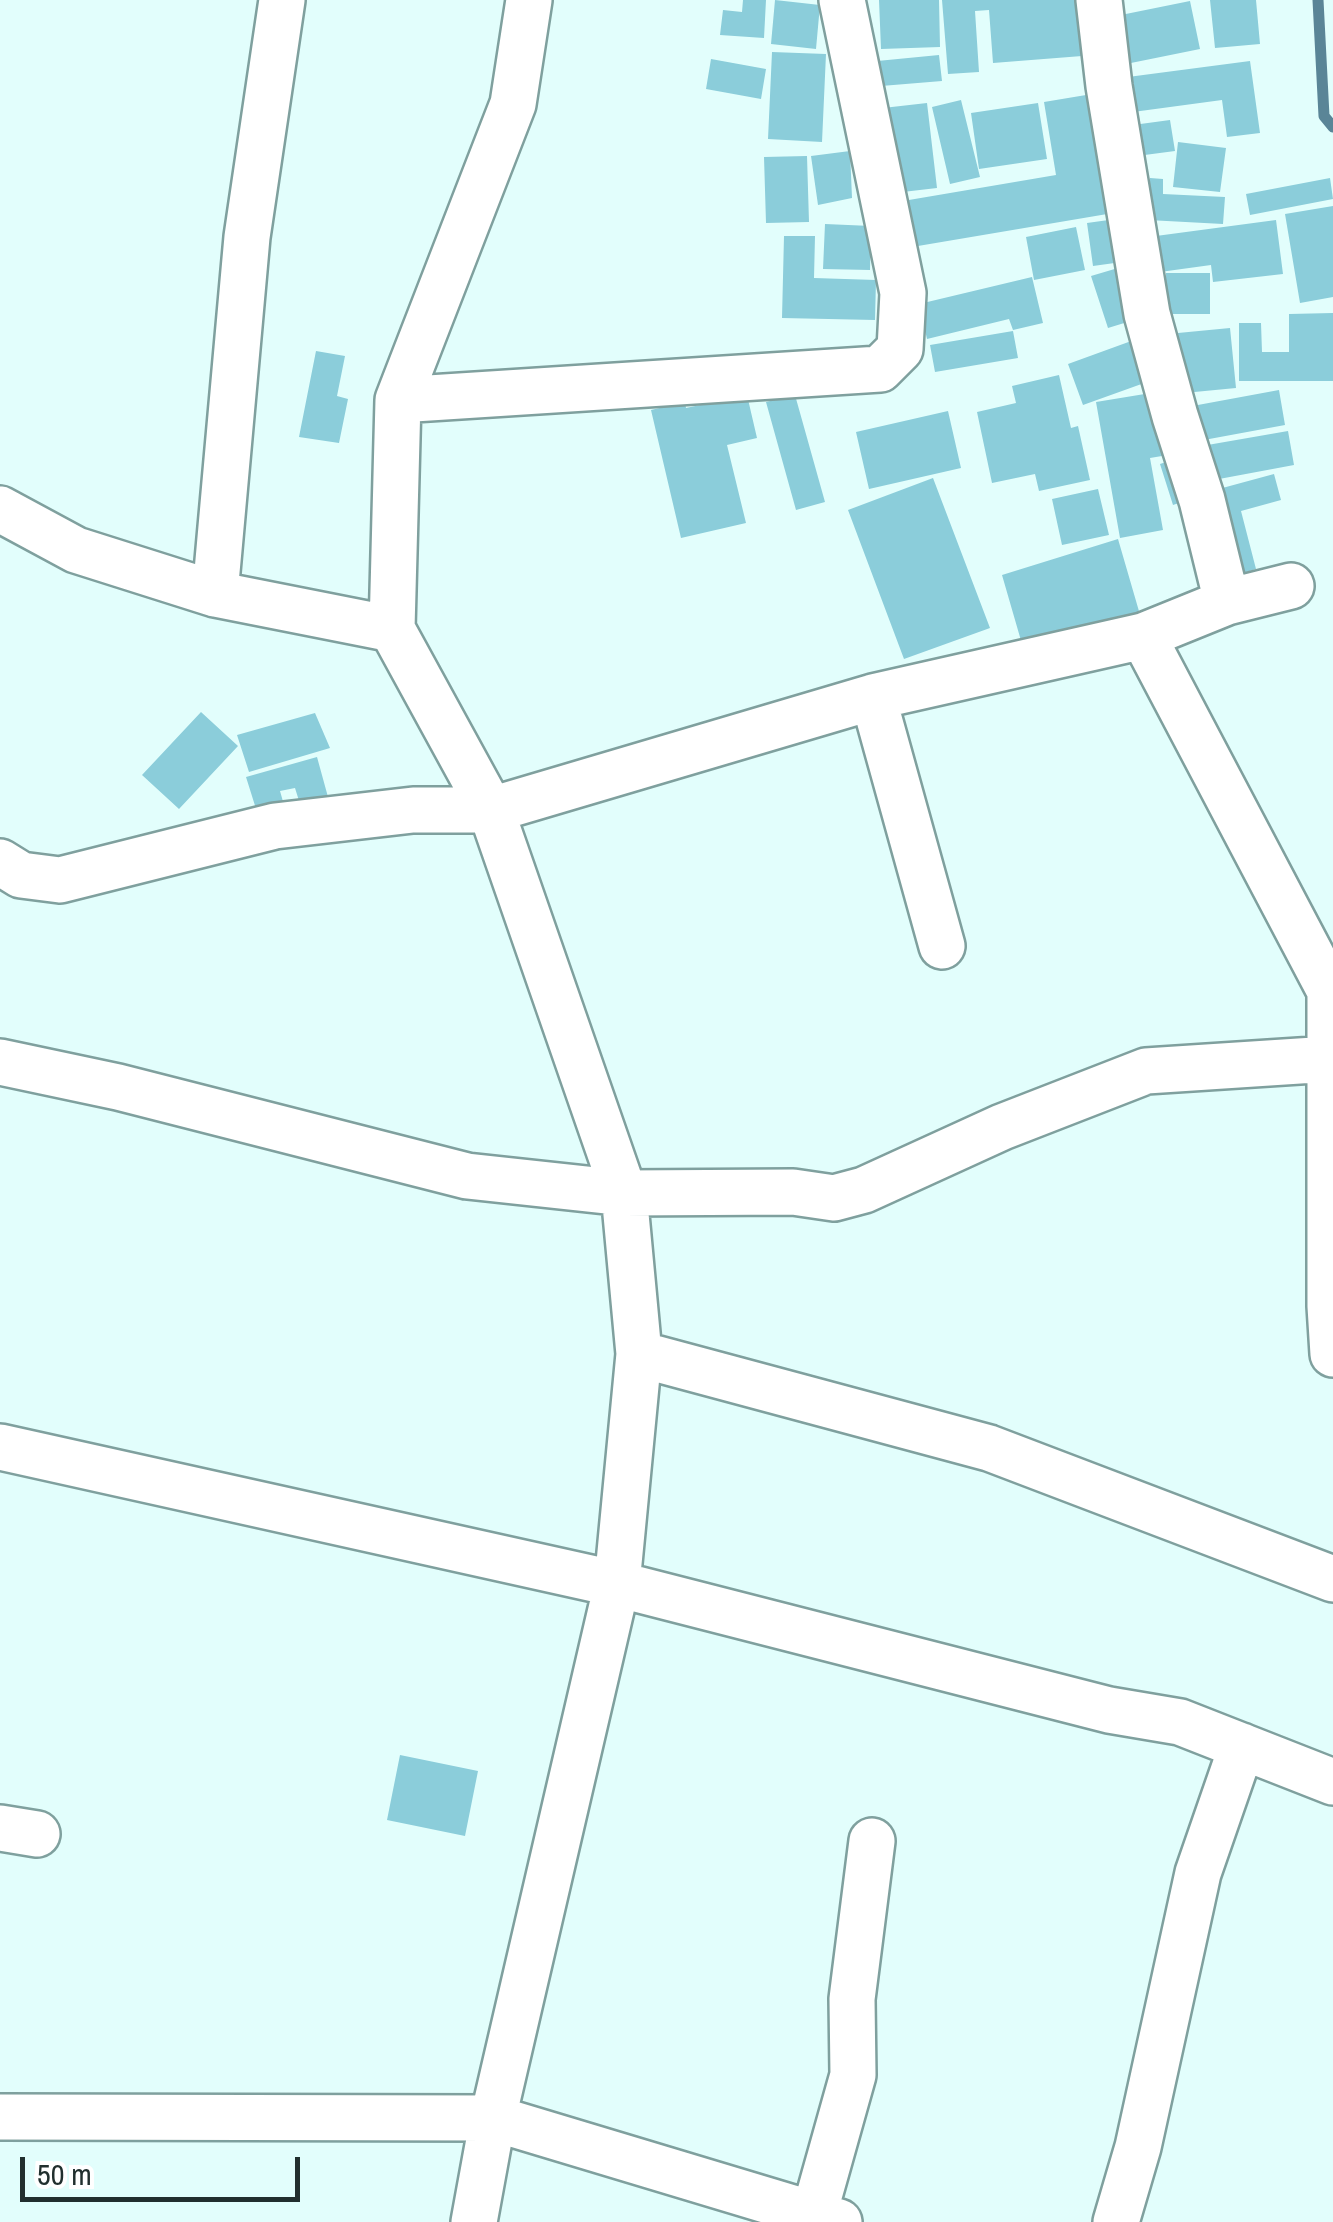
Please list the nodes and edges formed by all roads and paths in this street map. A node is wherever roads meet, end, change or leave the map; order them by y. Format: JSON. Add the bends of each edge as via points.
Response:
{"nodes":[{"id":1,"x":282,"y":0,"type":"edge"},
{"id":2,"x":529,"y":0,"type":"edge"},
{"id":3,"x":842,"y":0,"type":"edge"},
{"id":4,"x":1100,"y":0,"type":"edge"},
{"id":5,"x":398,"y":400,"type":"junction"},
{"id":6,"x":0,"y":510,"type":"edge"},
{"id":7,"x":1291,"y":586,"type":"dead end"},
{"id":8,"x":215,"y":594,"type":"junction"},
{"id":9,"x":1227,"y":602,"type":"junction"},
{"id":10,"x":392,"y":629,"type":"junction"},
{"id":11,"x":1144,"y":636,"type":"junction"},
{"id":12,"x":873,"y":697,"type":"junction"},
{"id":13,"x":491,"y":810,"type":"junction"},
{"id":14,"x":0,"y":862,"type":"edge"},
{"id":15,"x":942,"y":946,"type":"dead end"},
{"id":16,"x":1332,"y":990,"type":"edge"},
{"id":17,"x":1330,"y":1059,"type":"junction"},
{"id":18,"x":0,"y":1062,"type":"edge"},
{"id":19,"x":624,"y":1193,"type":"junction"},
{"id":20,"x":639,"y":1354,"type":"junction"},
{"id":21,"x":1333,"y":1354,"type":"edge"},
{"id":22,"x":0,"y":1447,"type":"edge"},
{"id":23,"x":1333,"y":1579,"type":"edge"},
{"id":24,"x":617,"y":1584,"type":"junction"},
{"id":25,"x":1242,"y":1746,"type":"junction"},
{"id":26,"x":1333,"y":1782,"type":"edge"},
{"id":27,"x":872,"y":1841,"type":"dead end"},
{"id":28,"x":0,"y":2117,"type":"edge"},
{"id":29,"x":494,"y":2118,"type":"junction"},
{"id":30,"x":827,"y":2218,"type":"edge"},
{"id":31,"x":474,"y":2222,"type":"edge"},
{"id":32,"x":1116,"y":2222,"type":"edge"}],
"edges":[{"from":1,"to":8,"type":"street","via":[[247,237]]},
{"from":2,"to":5,"type":"street","via":[[513,104]]},
{"from":3,"to":5,"type":"street","via":[[904,293],[900,349],[880,369]]},
{"from":4,"to":9,"type":"street","via":[[1147,314]]},
{"from":5,"to":10,"type":"street"},
{"from":6,"to":8,"type":"street","via":[[76,550]]},
{"from":7,"to":9,"type":"street"},
{"from":8,"to":10,"type":"street"},
{"from":9,"to":11,"type":"street"},
{"from":10,"to":13,"type":"street"},
{"from":11,"to":12,"type":"street"},
{"from":11,"to":16,"type":"street"},
{"from":12,"to":13,"type":"street"},
{"from":12,"to":15,"type":"street"},
{"from":13,"to":14,"type":"street","via":[[413,810],[276,826],[60,880],[22,876]]},
{"from":13,"to":19,"type":"street"},
{"from":16,"to":17,"type":"street"},
{"from":17,"to":19,"type":"street","via":[[1146,1070],[834,1198],[793,1192]]},
{"from":17,"to":21,"type":"street"},
{"from":18,"to":19,"type":"street","via":[[467,1176]]},
{"from":19,"to":20,"type":"street"},
{"from":20,"to":23,"type":"street","via":[[989,1448]]},
{"from":20,"to":24,"type":"street"},
{"from":22,"to":24,"type":"street"},
{"from":24,"to":25,"type":"street","via":[[1109,1710],[1180,1722]]},
{"from":24,"to":29,"type":"street"},
{"from":25,"to":26,"type":"street"},
{"from":25,"to":32,"type":"street","via":[[1198,1873]]},
{"from":27,"to":30,"type":"street","via":[[852,1999],[853,2075]]},
{"from":28,"to":29,"type":"street"},
{"from":29,"to":30,"type":"street"},
{"from":29,"to":31,"type":"street"}]}
